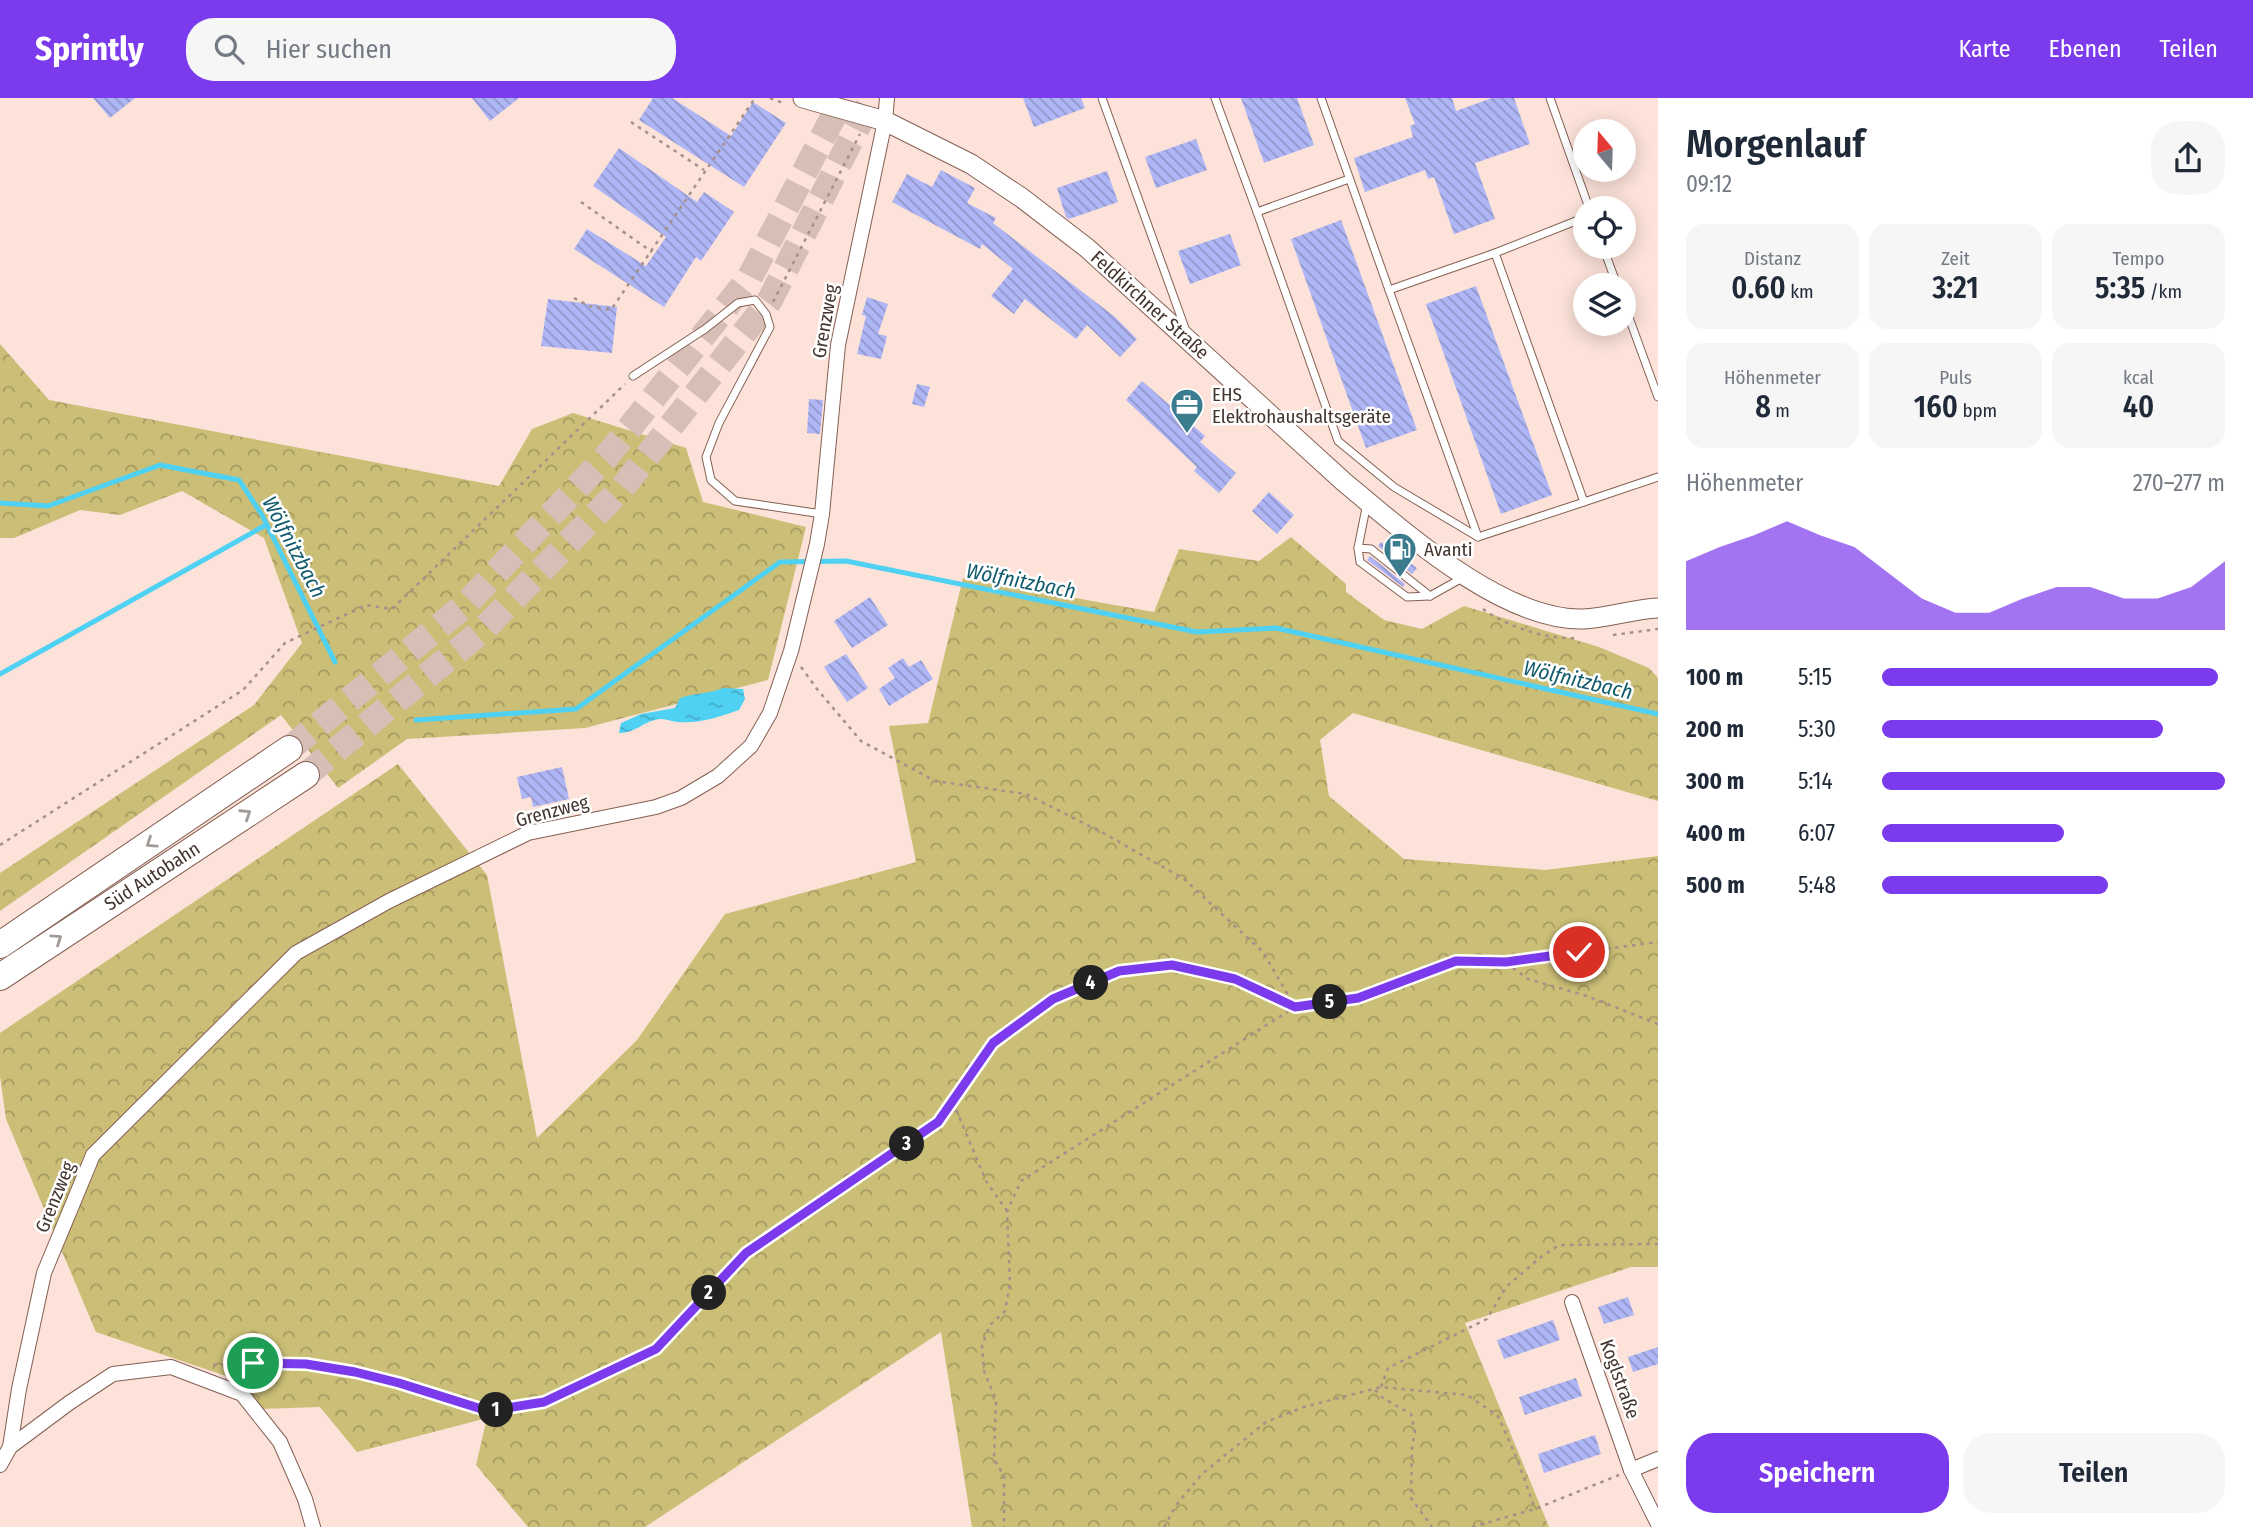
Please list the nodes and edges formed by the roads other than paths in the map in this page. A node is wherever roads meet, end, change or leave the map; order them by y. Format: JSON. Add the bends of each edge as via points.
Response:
{"nodes":[{"id":1,"x":803,"y":98,"type":"edge"},
{"id":2,"x":887,"y":98,"type":"edge"},
{"id":3,"x":1102,"y":98,"type":"edge"},
{"id":4,"x":1215,"y":98,"type":"edge"},
{"id":5,"x":1321,"y":98,"type":"edge"},
{"id":6,"x":1550,"y":98,"type":"edge"},
{"id":7,"x":885,"y":121,"type":"junction"},
{"id":8,"x":1349,"y":179,"type":"junction"},
{"id":9,"x":1585,"y":196,"type":"edge"},
{"id":10,"x":1257,"y":212,"type":"junction"},
{"id":11,"x":1573,"y":222,"type":"edge"},
{"id":12,"x":1494,"y":253,"type":"junction"},
{"id":13,"x":1389,"y":290,"type":"junction"},
{"id":14,"x":1636,"y":336,"type":"edge"},
{"id":15,"x":1190,"y":342,"type":"junction"},
{"id":16,"x":633,"y":376,"type":"road end"},
{"id":17,"x":1658,"y":397,"type":"edge"},
{"id":18,"x":1658,"y":477,"type":"edge"},
{"id":19,"x":1368,"y":502,"type":"junction"},
{"id":20,"x":1584,"y":502,"type":"junction"},
{"id":21,"x":822,"y":514,"type":"junction"},
{"id":22,"x":1478,"y":537,"type":"junction"},
{"id":23,"x":1357,"y":548,"type":"junction"},
{"id":24,"x":1467,"y":576,"type":"junction"},
{"id":25,"x":1430,"y":596,"type":"junction"},
{"id":26,"x":1658,"y":608,"type":"edge"},
{"id":27,"x":289,"y":749,"type":"tunnel mouth"},
{"id":28,"x":306,"y":775,"type":"tunnel mouth"},
{"id":29,"x":0,"y":945,"type":"edge"},
{"id":30,"x":0,"y":977,"type":"edge"},
{"id":31,"x":1572,"y":1302,"type":"dead end"},
{"id":32,"x":10,"y":1447,"type":"junction"},
{"id":33,"x":1658,"y":1459,"type":"edge"},
{"id":34,"x":0,"y":1465,"type":"edge"},
{"id":35,"x":1632,"y":1470,"type":"junction"},
{"id":36,"x":1658,"y":1524,"type":"edge"},
{"id":37,"x":313,"y":1527,"type":"edge"}],
"edges":[{"from":1,"to":7,"type":"street","name":"Feldkirchner Straße"},
{"from":2,"to":7,"type":"street","name":"Grenzweg"},
{"from":3,"to":15,"type":"lane"},
{"from":4,"to":10,"type":"lane"},
{"from":5,"to":8,"type":"lane"},
{"from":6,"to":9,"type":"lane"},
{"from":7,"to":15,"type":"street","name":"Feldkirchner Straße","via":[[971,164],[1022,198],[1087,248]]},
{"from":7,"to":21,"type":"street","name":"Grenzweg","via":[[838,345]]},
{"from":8,"to":10,"type":"lane"},
{"from":8,"to":13,"type":"lane"},
{"from":10,"to":22,"type":"lane","via":[[1338,441],[1394,487]]},
{"from":11,"to":12,"type":"lane"},
{"from":12,"to":13,"type":"lane"},
{"from":12,"to":20,"type":"lane"},
{"from":13,"to":22,"type":"lane"},
{"from":14,"to":17,"type":"lane"},
{"from":15,"to":19,"type":"street","name":"Feldkirchner Straße"},
{"from":16,"to":21,"type":"lane","via":[[738,303],[755,300],[770,327],[719,423],[706,457],[711,480],[735,501]]},
{"from":18,"to":20,"type":"lane"},
{"from":19,"to":23,"type":"lane"},
{"from":19,"to":24,"type":"street","name":"Feldkirchner Straße"},
{"from":20,"to":22,"type":"lane"},
{"from":21,"to":32,"type":"street","name":"Grenzweg","via":[[791,651],[770,713],[751,746],[718,776],[656,807],[528,833],[296,953],[93,1155],[44,1273]]},
{"from":23,"to":25,"type":"lane","via":[[1371,549]]},
{"from":23,"to":25,"type":"lane","via":[[1360,562],[1407,597]]},
{"from":24,"to":25,"type":"lane"},
{"from":24,"to":26,"type":"street","name":"Feldkirchner Straße","via":[[1522,607],[1550,615],[1583,619]]},
{"from":27,"to":29,"type":"highway","name":"Süd Autobahn","one_way":true},
{"from":30,"to":28,"type":"highway","name":"Süd Autobahn","one_way":true},
{"from":31,"to":35,"type":"street","name":"Koglstraße"},
{"from":32,"to":34,"type":"street"},
{"from":32,"to":37,"type":"street","via":[[113,1374],[176,1368],[242,1394],[280,1441]]},
{"from":33,"to":35,"type":"street"},
{"from":35,"to":36,"type":"street","name":"Koglstraße"}]}
